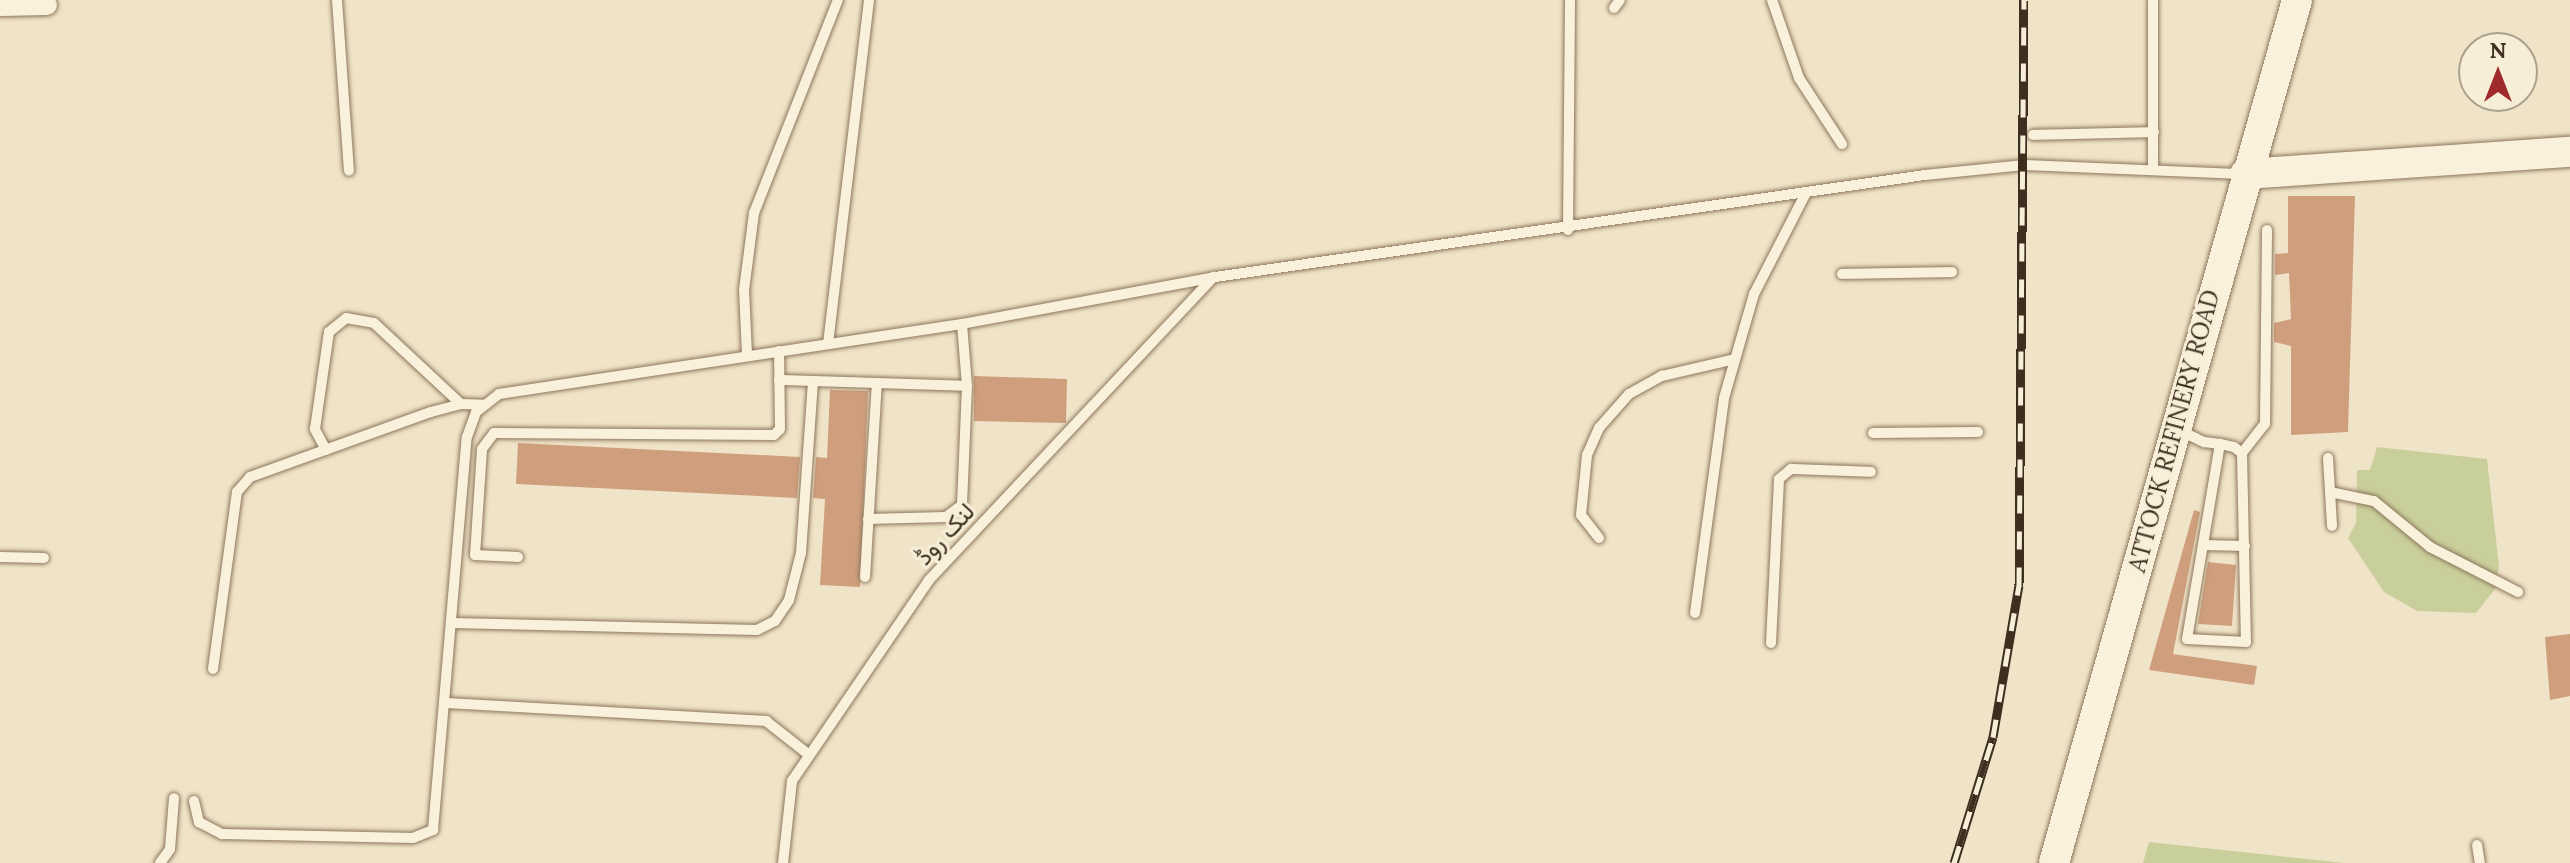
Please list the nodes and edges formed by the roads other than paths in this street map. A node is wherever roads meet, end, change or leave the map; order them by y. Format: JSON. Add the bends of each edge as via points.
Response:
{"nodes":[{"id":1,"x":337,"y":0,"type":"edge"},
{"id":2,"x":838,"y":0,"type":"edge"},
{"id":3,"x":869,"y":0,"type":"edge"},
{"id":4,"x":1570,"y":0,"type":"edge"},
{"id":5,"x":1772,"y":0,"type":"edge"},
{"id":6,"x":2153,"y":0,"type":"edge"},
{"id":7,"x":2297,"y":0,"type":"edge"},
{"id":8,"x":47,"y":5,"type":"dead end"},
{"id":9,"x":0,"y":6,"type":"edge"},
{"id":10,"x":2154,"y":132,"type":"junction"},
{"id":11,"x":2033,"y":135,"type":"dead end"},
{"id":12,"x":1842,"y":144,"type":"dead end"},
{"id":13,"x":2570,"y":152,"type":"edge"},
{"id":14,"x":2153,"y":170,"type":"junction"},
{"id":15,"x":349,"y":171,"type":"dead end"},
{"id":16,"x":2245,"y":174,"type":"junction"},
{"id":17,"x":1806,"y":193,"type":"junction"},
{"id":18,"x":1568,"y":230,"type":"junction"},
{"id":19,"x":2267,"y":230,"type":"dead end"},
{"id":20,"x":1952,"y":272,"type":"dead end"},
{"id":21,"x":1842,"y":274,"type":"dead end"},
{"id":22,"x":1215,"y":277,"type":"junction"},
{"id":23,"x":962,"y":324,"type":"junction"},
{"id":24,"x":828,"y":344,"type":"junction"},
{"id":25,"x":779,"y":351,"type":"junction"},
{"id":26,"x":747,"y":355,"type":"junction"},
{"id":27,"x":1735,"y":359,"type":"junction"},
{"id":28,"x":779,"y":380,"type":"junction"},
{"id":29,"x":813,"y":381,"type":"junction"},
{"id":30,"x":877,"y":383,"type":"junction"},
{"id":31,"x":967,"y":386,"type":"junction"},
{"id":32,"x":461,"y":404,"type":"junction"},
{"id":33,"x":485,"y":405,"type":"junction"},
{"id":34,"x":2175,"y":428,"type":"junction"},
{"id":35,"x":1978,"y":432,"type":"dead end"},
{"id":36,"x":1873,"y":433,"type":"dead end"},
{"id":37,"x":2220,"y":444,"type":"junction"},
{"id":38,"x":326,"y":450,"type":"junction"},
{"id":39,"x":2242,"y":453,"type":"junction"},
{"id":40,"x":2328,"y":458,"type":"dead end"},
{"id":41,"x":1871,"y":472,"type":"dead end"},
{"id":42,"x":2330,"y":492,"type":"junction"},
{"id":43,"x":868,"y":519,"type":"junction"},
{"id":44,"x":2332,"y":526,"type":"dead end"},
{"id":45,"x":1599,"y":538,"type":"dead end"},
{"id":46,"x":2203,"y":545,"type":"junction"},
{"id":47,"x":2245,"y":546,"type":"junction"},
{"id":48,"x":0,"y":557,"type":"edge"},
{"id":49,"x":518,"y":557,"type":"dead end"},
{"id":50,"x":44,"y":558,"type":"dead end"},
{"id":51,"x":865,"y":577,"type":"dead end"},
{"id":52,"x":2518,"y":592,"type":"dead end"},
{"id":53,"x":1695,"y":613,"type":"dead end"},
{"id":54,"x":453,"y":623,"type":"junction"},
{"id":55,"x":1771,"y":643,"type":"dead end"},
{"id":56,"x":213,"y":669,"type":"dead end"},
{"id":57,"x":447,"y":703,"type":"junction"},
{"id":58,"x":808,"y":754,"type":"junction"},
{"id":59,"x":174,"y":798,"type":"dead end"},
{"id":60,"x":194,"y":801,"type":"dead end"},
{"id":61,"x":2477,"y":845,"type":"dead end"},
{"id":62,"x":160,"y":863,"type":"edge"},
{"id":63,"x":783,"y":863,"type":"edge"},
{"id":64,"x":2054,"y":863,"type":"edge"},
{"id":65,"x":2480,"y":863,"type":"edge"}],
"edges":[{"from":1,"to":15,"type":"lane"},
{"from":2,"to":26,"type":"lane","via":[[754,213],[744,290]]},
{"from":3,"to":24,"type":"lane"},
{"from":4,"to":18,"type":"lane"},
{"from":5,"to":12,"type":"lane","via":[[1799,78]]},
{"from":6,"to":10,"type":"lane"},
{"from":7,"to":16,"type":"street","name":"ATTOCK REFINERY ROAD"},
{"from":8,"to":9,"type":"street"},
{"from":10,"to":11,"type":"lane"},
{"from":10,"to":14,"type":"lane"},
{"from":13,"to":16,"type":"street"},
{"from":14,"to":16,"type":"lane"},
{"from":14,"to":17,"type":"lane","via":[[2025,165]]},
{"from":16,"to":34,"type":"street","name":"ATTOCK REFINERY ROAD"},
{"from":17,"to":18,"type":"lane"},
{"from":17,"to":27,"type":"lane","via":[[1754,294]]},
{"from":18,"to":22,"type":"lane"},
{"from":19,"to":39,"type":"lane","via":[[2265,424]]},
{"from":20,"to":21,"type":"lane"},
{"from":22,"to":23,"type":"lane"},
{"from":22,"to":58,"type":"lane","name":"لنک روڈ","via":[[929,580]]},
{"from":23,"to":24,"type":"lane"},
{"from":23,"to":31,"type":"lane"},
{"from":24,"to":25,"type":"lane"},
{"from":25,"to":26,"type":"lane"},
{"from":25,"to":28,"type":"lane"},
{"from":26,"to":33,"type":"lane","via":[[540,384],[499,394]]},
{"from":27,"to":45,"type":"lane","via":[[1662,376],[1629,394],[1599,428],[1587,455],[1581,515]]},
{"from":27,"to":53,"type":"lane","via":[[1724,398]]},
{"from":28,"to":29,"type":"lane"},
{"from":28,"to":49,"type":"lane","via":[[780,429],[774,435],[494,433],[482,449],[475,555]]},
{"from":29,"to":30,"type":"lane"},
{"from":29,"to":54,"type":"lane","via":[[801,553],[789,600],[775,621],[757,630]]},
{"from":30,"to":31,"type":"lane"},
{"from":30,"to":43,"type":"lane"},
{"from":31,"to":43,"type":"lane","via":[[959,510],[930,519]]},
{"from":32,"to":33,"type":"lane"},
{"from":32,"to":38,"type":"lane"},
{"from":32,"to":38,"type":"lane","via":[[374,323],[346,318],[329,332],[315,429]]},
{"from":33,"to":54,"type":"lane","via":[[476,412],[467,437]]},
{"from":34,"to":37,"type":"lane"},
{"from":34,"to":64,"type":"street","name":"ATTOCK REFINERY ROAD"},
{"from":35,"to":36,"type":"lane"},
{"from":37,"to":39,"type":"lane"},
{"from":37,"to":46,"type":"lane"},
{"from":38,"to":56,"type":"lane","via":[[250,477],[237,492]]},
{"from":39,"to":47,"type":"lane"},
{"from":40,"to":42,"type":"lane"},
{"from":41,"to":55,"type":"lane","via":[[1791,469],[1779,479]]},
{"from":42,"to":44,"type":"lane"},
{"from":42,"to":52,"type":"lane","via":[[2374,501],[2430,547]]},
{"from":43,"to":51,"type":"lane"},
{"from":46,"to":47,"type":"lane"},
{"from":46,"to":47,"type":"lane","via":[[2187,639],[2246,642]]},
{"from":48,"to":50,"type":"lane"},
{"from":54,"to":57,"type":"lane"},
{"from":57,"to":58,"type":"lane","via":[[766,721]]},
{"from":57,"to":60,"type":"lane","via":[[437,818],[423,836],[222,834],[199,822]]},
{"from":58,"to":63,"type":"lane","name":"لنک روڈ","via":[[792,781]]},
{"from":59,"to":62,"type":"lane","via":[[170,849]]},
{"from":61,"to":65,"type":"lane"}]}
